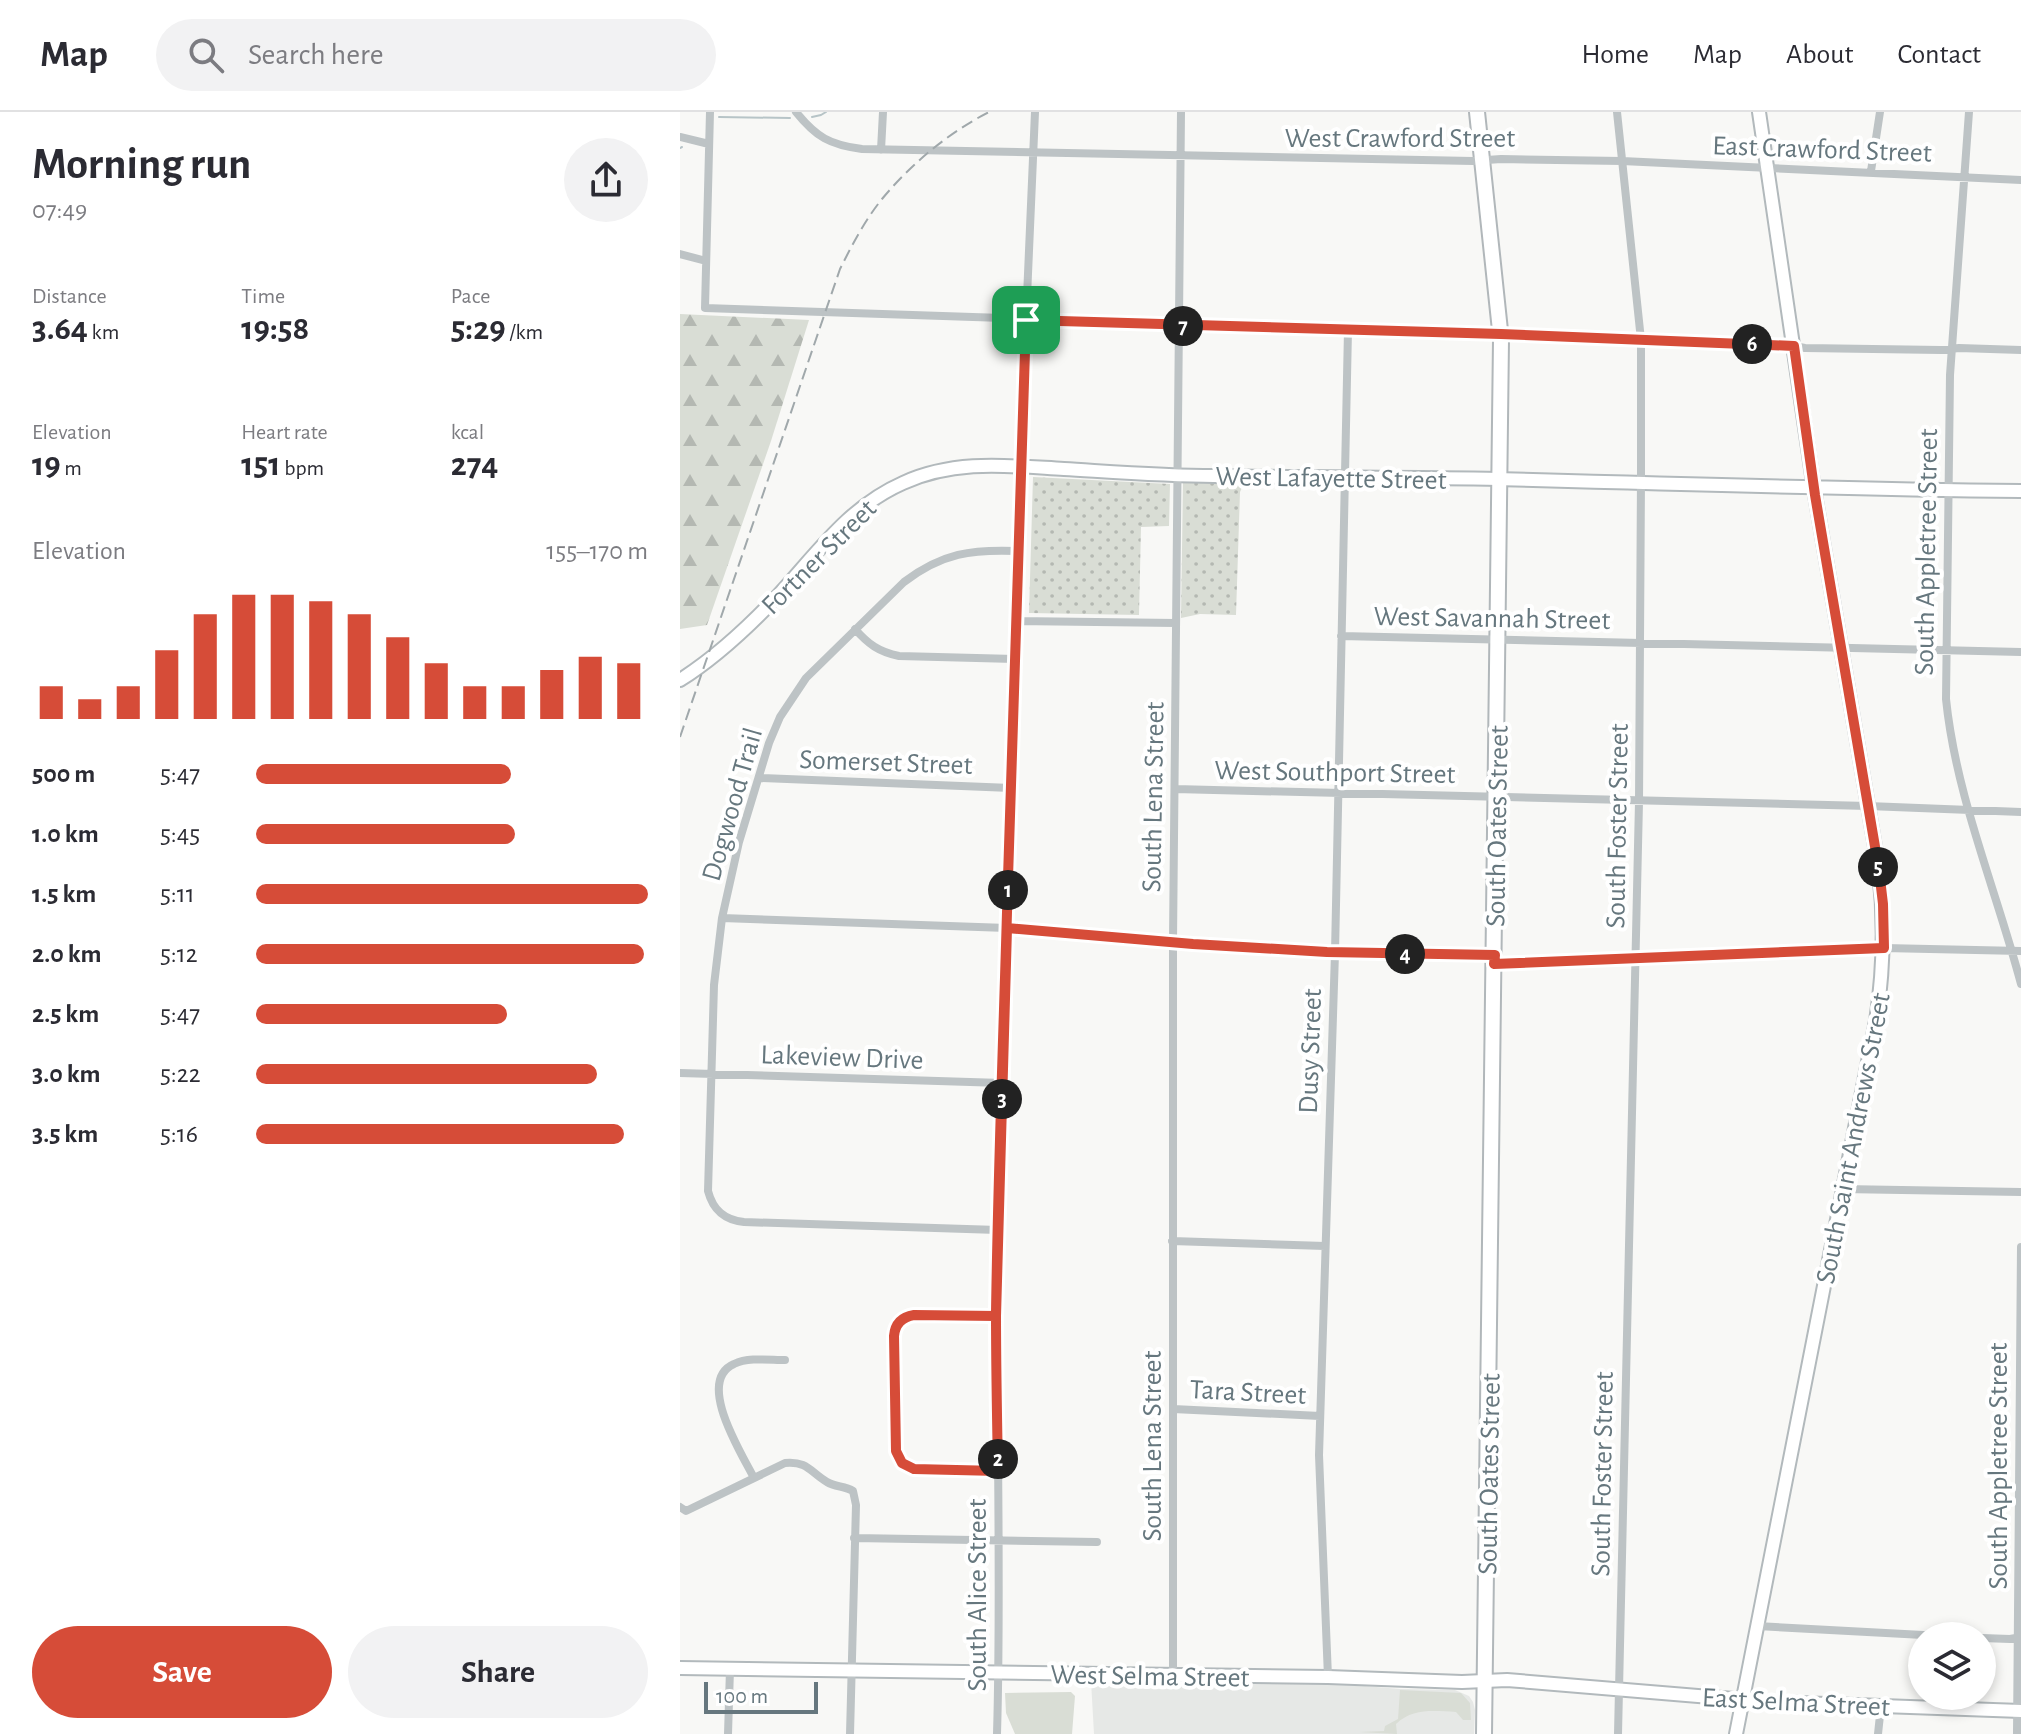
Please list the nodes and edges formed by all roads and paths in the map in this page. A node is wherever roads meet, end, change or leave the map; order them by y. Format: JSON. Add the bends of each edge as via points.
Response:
{"nodes":[{"id":1,"x":710,"y":112,"type":"edge"},
{"id":2,"x":796,"y":112,"type":"edge"},
{"id":3,"x":883,"y":112,"type":"edge"},
{"id":4,"x":1035,"y":112,"type":"edge"},
{"id":5,"x":1181,"y":112,"type":"edge"},
{"id":6,"x":1477,"y":112,"type":"edge"},
{"id":7,"x":1617,"y":112,"type":"edge"},
{"id":8,"x":1759,"y":112,"type":"edge"},
{"id":9,"x":1880,"y":112,"type":"edge"},
{"id":10,"x":1969,"y":112,"type":"edge"},
{"id":11,"x":680,"y":137,"type":"edge"},
{"id":12,"x":709,"y":144,"type":"junction"},
{"id":13,"x":881,"y":150,"type":"junction"},
{"id":14,"x":1033,"y":153,"type":"junction"},
{"id":15,"x":1181,"y":156,"type":"junction"},
{"id":16,"x":1483,"y":161,"type":"junction"},
{"id":17,"x":1622,"y":161,"type":"junction"},
{"id":18,"x":1767,"y":168,"type":"junction"},
{"id":19,"x":1871,"y":171,"type":"junction"},
{"id":20,"x":1964,"y":176,"type":"junction"},
{"id":21,"x":2021,"y":180,"type":"edge"},
{"id":22,"x":680,"y":254,"type":"edge"},
{"id":23,"x":706,"y":261,"type":"junction"},
{"id":24,"x":1026,"y":320,"type":"junction"},
{"id":25,"x":1179,"y":325,"type":"junction"},
{"id":26,"x":1348,"y":330,"type":"junction"},
{"id":27,"x":1501,"y":334,"type":"junction"},
{"id":28,"x":1641,"y":340,"type":"junction"},
{"id":29,"x":1794,"y":346,"type":"junction"},
{"id":30,"x":1951,"y":349,"type":"junction"},
{"id":31,"x":2021,"y":350,"type":"edge"},
{"id":32,"x":1021,"y":466,"type":"junction"},
{"id":33,"x":1179,"y":475,"type":"junction"},
{"id":34,"x":1345,"y":477,"type":"junction"},
{"id":35,"x":1500,"y":479,"type":"junction"},
{"id":36,"x":1641,"y":484,"type":"junction"},
{"id":37,"x":1814,"y":489,"type":"junction"},
{"id":38,"x":1948,"y":491,"type":"junction"},
{"id":39,"x":2021,"y":491,"type":"edge"},
{"id":40,"x":1018,"y":551,"type":"junction"},
{"id":41,"x":1016,"y":621,"type":"junction"},
{"id":42,"x":1176,"y":623,"type":"junction"},
{"id":43,"x":855,"y":629,"type":"junction"},
{"id":44,"x":1341,"y":636,"type":"junction"},
{"id":45,"x":1498,"y":640,"type":"junction"},
{"id":46,"x":1641,"y":643,"type":"junction"},
{"id":47,"x":1841,"y":649,"type":"junction"},
{"id":48,"x":1945,"y":650,"type":"junction"},
{"id":49,"x":2021,"y":652,"type":"edge"},
{"id":50,"x":1015,"y":659,"type":"junction"},
{"id":51,"x":680,"y":680,"type":"edge"},
{"id":52,"x":759,"y":778,"type":"junction"},
{"id":53,"x":1011,"y":788,"type":"junction"},
{"id":54,"x":1175,"y":789,"type":"junction"},
{"id":55,"x":1338,"y":793,"type":"junction"},
{"id":56,"x":1496,"y":797,"type":"junction"},
{"id":57,"x":1639,"y":802,"type":"junction"},
{"id":58,"x":1868,"y":806,"type":"junction"},
{"id":59,"x":1969,"y":811,"type":"junction"},
{"id":60,"x":2021,"y":812,"type":"edge"},
{"id":61,"x":722,"y":918,"type":"junction"},
{"id":62,"x":1007,"y":928,"type":"junction"},
{"id":63,"x":1173,"y":941,"type":"junction"},
{"id":64,"x":1884,"y":948,"type":"junction"},
{"id":65,"x":2017,"y":951,"type":"edge"},
{"id":66,"x":1335,"y":953,"type":"junction"},
{"id":67,"x":1635,"y":958,"type":"junction"},
{"id":68,"x":1494,"y":960,"type":"junction"},
{"id":69,"x":2021,"y":984,"type":"edge"},
{"id":70,"x":680,"y":1073,"type":"edge"},
{"id":71,"x":712,"y":1074,"type":"junction"},
{"id":72,"x":1002,"y":1083,"type":"junction"},
{"id":73,"x":1842,"y":1189,"type":"junction"},
{"id":74,"x":2021,"y":1192,"type":"edge"},
{"id":75,"x":998,"y":1230,"type":"junction"},
{"id":76,"x":1172,"y":1241,"type":"junction"},
{"id":77,"x":1325,"y":1246,"type":"junction"},
{"id":78,"x":2021,"y":1250,"type":"edge"},
{"id":79,"x":996,"y":1316,"type":"junction"},
{"id":80,"x":785,"y":1360,"type":"dead end"},
{"id":81,"x":1173,"y":1409,"type":"junction"},
{"id":82,"x":1320,"y":1416,"type":"junction"},
{"id":83,"x":998,"y":1471,"type":"junction"},
{"id":84,"x":754,"y":1478,"type":"junction"},
{"id":85,"x":680,"y":1507,"type":"edge"},
{"id":86,"x":854,"y":1538,"type":"junction"},
{"id":87,"x":999,"y":1541,"type":"junction"},
{"id":88,"x":1097,"y":1542,"type":"dead end"},
{"id":89,"x":1757,"y":1626,"type":"junction"},
{"id":90,"x":1908,"y":1634,"type":"edge"},
{"id":91,"x":2019,"y":1637,"type":"edge"},
{"id":92,"x":1996,"y":1638,"type":"edge"},
{"id":93,"x":680,"y":1668,"type":"edge"},
{"id":94,"x":730,"y":1669,"type":"junction"},
{"id":95,"x":852,"y":1670,"type":"junction"},
{"id":96,"x":999,"y":1672,"type":"junction"},
{"id":97,"x":1173,"y":1675,"type":"junction"},
{"id":98,"x":1328,"y":1677,"type":"junction"},
{"id":99,"x":1485,"y":1682,"type":"junction"},
{"id":100,"x":1619,"y":1689,"type":"junction"},
{"id":101,"x":1743,"y":1700,"type":"junction"},
{"id":102,"x":1881,"y":1706,"type":"junction"},
{"id":103,"x":2019,"y":1711,"type":"edge"},
{"id":104,"x":728,"y":1734,"type":"edge"},
{"id":105,"x":850,"y":1734,"type":"edge"},
{"id":106,"x":997,"y":1734,"type":"edge"},
{"id":107,"x":1484,"y":1734,"type":"edge"},
{"id":108,"x":1618,"y":1734,"type":"edge"},
{"id":109,"x":1736,"y":1734,"type":"edge"},
{"id":110,"x":1878,"y":1734,"type":"edge"},
{"id":111,"x":2017,"y":1734,"type":"edge"}],
"edges":[{"from":1,"to":12,"type":"street"},
{"from":2,"to":13,"type":"street","name":"West Crawford Street","via":[[826,140]]},
{"from":3,"to":13,"type":"street"},
{"from":4,"to":14,"type":"street","name":"South Alice Street"},
{"from":5,"to":15,"type":"street","name":"South Lena Street"},
{"from":6,"to":16,"type":"main road","name":"South Oates Street"},
{"from":7,"to":17,"type":"street","name":"South Foster Street"},
{"from":8,"to":18,"type":"street","name":"South Saint Andrews Street"},
{"from":9,"to":19,"type":"street"},
{"from":10,"to":20,"type":"street","name":"South Appletree Street"},
{"from":11,"to":12,"type":"street"},
{"from":12,"to":23,"type":"street"},
{"from":13,"to":14,"type":"street","name":"West Crawford Street"},
{"from":14,"to":15,"type":"street","name":"West Crawford Street"},
{"from":14,"to":24,"type":"street","name":"South Alice Street"},
{"from":15,"to":16,"type":"street","name":"West Crawford Street"},
{"from":15,"to":25,"type":"street","name":"South Lena Street"},
{"from":16,"to":17,"type":"street","name":"West Crawford Street"},
{"from":16,"to":27,"type":"main road","name":"South Oates Street"},
{"from":17,"to":18,"type":"street","name":"East Crawford Street"},
{"from":17,"to":28,"type":"street","name":"South Foster Street"},
{"from":18,"to":19,"type":"street","name":"East Crawford Street"},
{"from":18,"to":29,"type":"street","name":"South Saint Andrews Street"},
{"from":19,"to":20,"type":"street","name":"East Crawford Street"},
{"from":20,"to":21,"type":"street","name":"East Crawford Street"},
{"from":20,"to":30,"type":"street","name":"South Appletree Street"},
{"from":22,"to":23,"type":"street"},
{"from":23,"to":24,"type":"street","via":[[705,308]]},
{"from":24,"to":25,"type":"street"},
{"from":24,"to":32,"type":"street","name":"South Alice Street"},
{"from":25,"to":26,"type":"street"},
{"from":25,"to":33,"type":"street","name":"South Lena Street"},
{"from":26,"to":27,"type":"street"},
{"from":26,"to":34,"type":"street","name":"Dusy Street"},
{"from":27,"to":28,"type":"street"},
{"from":27,"to":35,"type":"main road","name":"South Oates Street"},
{"from":28,"to":29,"type":"street"},
{"from":28,"to":36,"type":"street","name":"South Foster Street"},
{"from":29,"to":30,"type":"street"},
{"from":29,"to":37,"type":"street","name":"South Saint Andrews Street"},
{"from":30,"to":31,"type":"street"},
{"from":30,"to":38,"type":"street","name":"South Appletree Street"},
{"from":32,"to":33,"type":"street","name":"West Lafayette Street"},
{"from":32,"to":40,"type":"street","name":"South Alice Street"},
{"from":32,"to":51,"type":"street","name":"Fortner Street","via":[[937,470],[874,497],[727,646]]},
{"from":33,"to":34,"type":"street","name":"West Lafayette Street"},
{"from":33,"to":42,"type":"street","name":"South Lena Street"},
{"from":34,"to":35,"type":"street","name":"West Lafayette Street"},
{"from":34,"to":44,"type":"street","name":"Dusy Street"},
{"from":35,"to":36,"type":"street","name":"West Lafayette Street"},
{"from":35,"to":45,"type":"main road","name":"South Oates Street"},
{"from":36,"to":37,"type":"street","name":"West Lafayette Street"},
{"from":36,"to":46,"type":"street","name":"South Foster Street"},
{"from":37,"to":38,"type":"street","name":"West Lafayette Street"},
{"from":37,"to":47,"type":"street","name":"South Saint Andrews Street"},
{"from":38,"to":39,"type":"street","name":"West Lafayette Street"},
{"from":38,"to":48,"type":"street","name":"South Appletree Street"},
{"from":40,"to":41,"type":"street","name":"South Alice Street"},
{"from":40,"to":43,"type":"street","name":"Dogwood Trail","via":[[981,550],[943,558],[916,572]]},
{"from":41,"to":42,"type":"street"},
{"from":41,"to":50,"type":"street","name":"South Alice Street"},
{"from":42,"to":54,"type":"street","name":"South Lena Street"},
{"from":43,"to":50,"type":"street","via":[[887,654]]},
{"from":43,"to":52,"type":"street","name":"Dogwood Trail","via":[[791,697]]},
{"from":44,"to":45,"type":"street","name":"West Savannah Street"},
{"from":44,"to":55,"type":"street","name":"Dusy Street"},
{"from":45,"to":46,"type":"street","name":"West Savannah Street"},
{"from":45,"to":56,"type":"main road","name":"South Oates Street"},
{"from":46,"to":47,"type":"street","name":"West Savannah Street"},
{"from":46,"to":57,"type":"street","name":"South Foster Street"},
{"from":47,"to":48,"type":"street","name":"West Savannah Street"},
{"from":47,"to":58,"type":"street","name":"South Saint Andrews Street"},
{"from":48,"to":49,"type":"street","name":"West Savannah Street"},
{"from":48,"to":59,"type":"street","name":"South Appletree Street","via":[[1949,728]]},
{"from":50,"to":53,"type":"street","name":"South Alice Street"},
{"from":52,"to":53,"type":"street","name":"Somerset Street"},
{"from":52,"to":61,"type":"street","name":"Dogwood Trail"},
{"from":53,"to":62,"type":"street","name":"South Alice Street"},
{"from":54,"to":55,"type":"street","name":"West Southport Street"},
{"from":54,"to":63,"type":"street","name":"South Lena Street"},
{"from":55,"to":56,"type":"street","name":"West Southport Street"},
{"from":55,"to":66,"type":"street","name":"Dusy Street"},
{"from":56,"to":57,"type":"street","name":"West Southport Street"},
{"from":56,"to":68,"type":"main road","name":"South Oates Street"},
{"from":57,"to":58,"type":"street","name":"West Southport Street"},
{"from":57,"to":67,"type":"street","name":"South Foster Street"},
{"from":58,"to":59,"type":"street","name":"West Southport Street"},
{"from":58,"to":64,"type":"street","name":"South Saint Andrews Street"},
{"from":59,"to":60,"type":"street","name":"West Southport Street"},
{"from":59,"to":65,"type":"street","name":"South Appletree Street"},
{"from":61,"to":62,"type":"street"},
{"from":61,"to":71,"type":"street","name":"Dogwood Trail"},
{"from":62,"to":63,"type":"street"},
{"from":62,"to":72,"type":"street","name":"South Alice Street"},
{"from":63,"to":66,"type":"street"},
{"from":63,"to":76,"type":"street","name":"South Lena Street"},
{"from":64,"to":65,"type":"street"},
{"from":64,"to":67,"type":"street"},
{"from":64,"to":73,"type":"street","name":"South Saint Andrews Street","via":[[1878,1008]]},
{"from":65,"to":69,"type":"street","name":"South Appletree Street"},
{"from":66,"to":68,"type":"street"},
{"from":66,"to":77,"type":"street","name":"Dusy Street"},
{"from":67,"to":68,"type":"street"},
{"from":67,"to":100,"type":"street","name":"South Foster Street"},
{"from":68,"to":99,"type":"main road","name":"South Oates Street"},
{"from":70,"to":71,"type":"street","name":"Lakeview Drive"},
{"from":71,"to":72,"type":"street","name":"Lakeview Drive"},
{"from":71,"to":75,"type":"street","name":"Dogwood Trail","via":[[708,1191],[727,1218]]},
{"from":72,"to":75,"type":"street","name":"South Alice Street"},
{"from":73,"to":74,"type":"street"},
{"from":73,"to":89,"type":"street","name":"South Saint Andrews Street"},
{"from":75,"to":79,"type":"street","name":"South Alice Street"},
{"from":76,"to":77,"type":"street"},
{"from":76,"to":81,"type":"street","name":"South Lena Street"},
{"from":77,"to":82,"type":"street","name":"Dusy Street"},
{"from":78,"to":91,"type":"street","name":"South Appletree Street"},
{"from":79,"to":83,"type":"street","name":"South Alice Street"},
{"from":79,"to":83,"type":"street","via":[[910,1316],[897,1325],[894,1336],[900,1459],[914,1469]]},
{"from":80,"to":84,"type":"street","via":[[729,1366],[719,1385],[719,1404]]},
{"from":81,"to":82,"type":"street","name":"Tara Street"},
{"from":81,"to":97,"type":"street","name":"South Lena Street"},
{"from":82,"to":98,"type":"street","name":"Dusy Street"},
{"from":83,"to":87,"type":"street","name":"South Alice Street"},
{"from":84,"to":85,"type":"street","via":[[686,1511]]},
{"from":84,"to":86,"type":"street","via":[[785,1463],[798,1463],[832,1485],[849,1488],[856,1499]]},
{"from":86,"to":87,"type":"street"},
{"from":86,"to":95,"type":"street"},
{"from":87,"to":88,"type":"street"},
{"from":87,"to":96,"type":"street","name":"South Alice Street"},
{"from":89,"to":90,"type":"street"},
{"from":89,"to":101,"type":"street","name":"South Saint Andrews Street"},
{"from":91,"to":92,"type":"street"},
{"from":91,"to":103,"type":"street","name":"South Appletree Street"},
{"from":93,"to":94,"type":"street","name":"West Selma Street"},
{"from":94,"to":95,"type":"street","name":"West Selma Street"},
{"from":94,"to":104,"type":"street"},
{"from":95,"to":96,"type":"street","name":"West Selma Street"},
{"from":95,"to":105,"type":"street"},
{"from":96,"to":97,"type":"street","name":"West Selma Street"},
{"from":96,"to":106,"type":"street","name":"South Alice Street"},
{"from":97,"to":98,"type":"street","name":"West Selma Street"},
{"from":98,"to":99,"type":"street","name":"West Selma Street"},
{"from":99,"to":100,"type":"street","name":"West Selma Street"},
{"from":99,"to":107,"type":"main road","name":"South Oates Street"},
{"from":100,"to":101,"type":"street","name":"East Selma Street"},
{"from":100,"to":108,"type":"street","name":"South Foster Street"},
{"from":101,"to":102,"type":"street","name":"East Selma Street"},
{"from":101,"to":109,"type":"street","name":"South Saint Andrews Street"},
{"from":102,"to":103,"type":"street","name":"East Selma Street"},
{"from":102,"to":110,"type":"street"},
{"from":103,"to":111,"type":"street","name":"South Appletree Street"}]}
